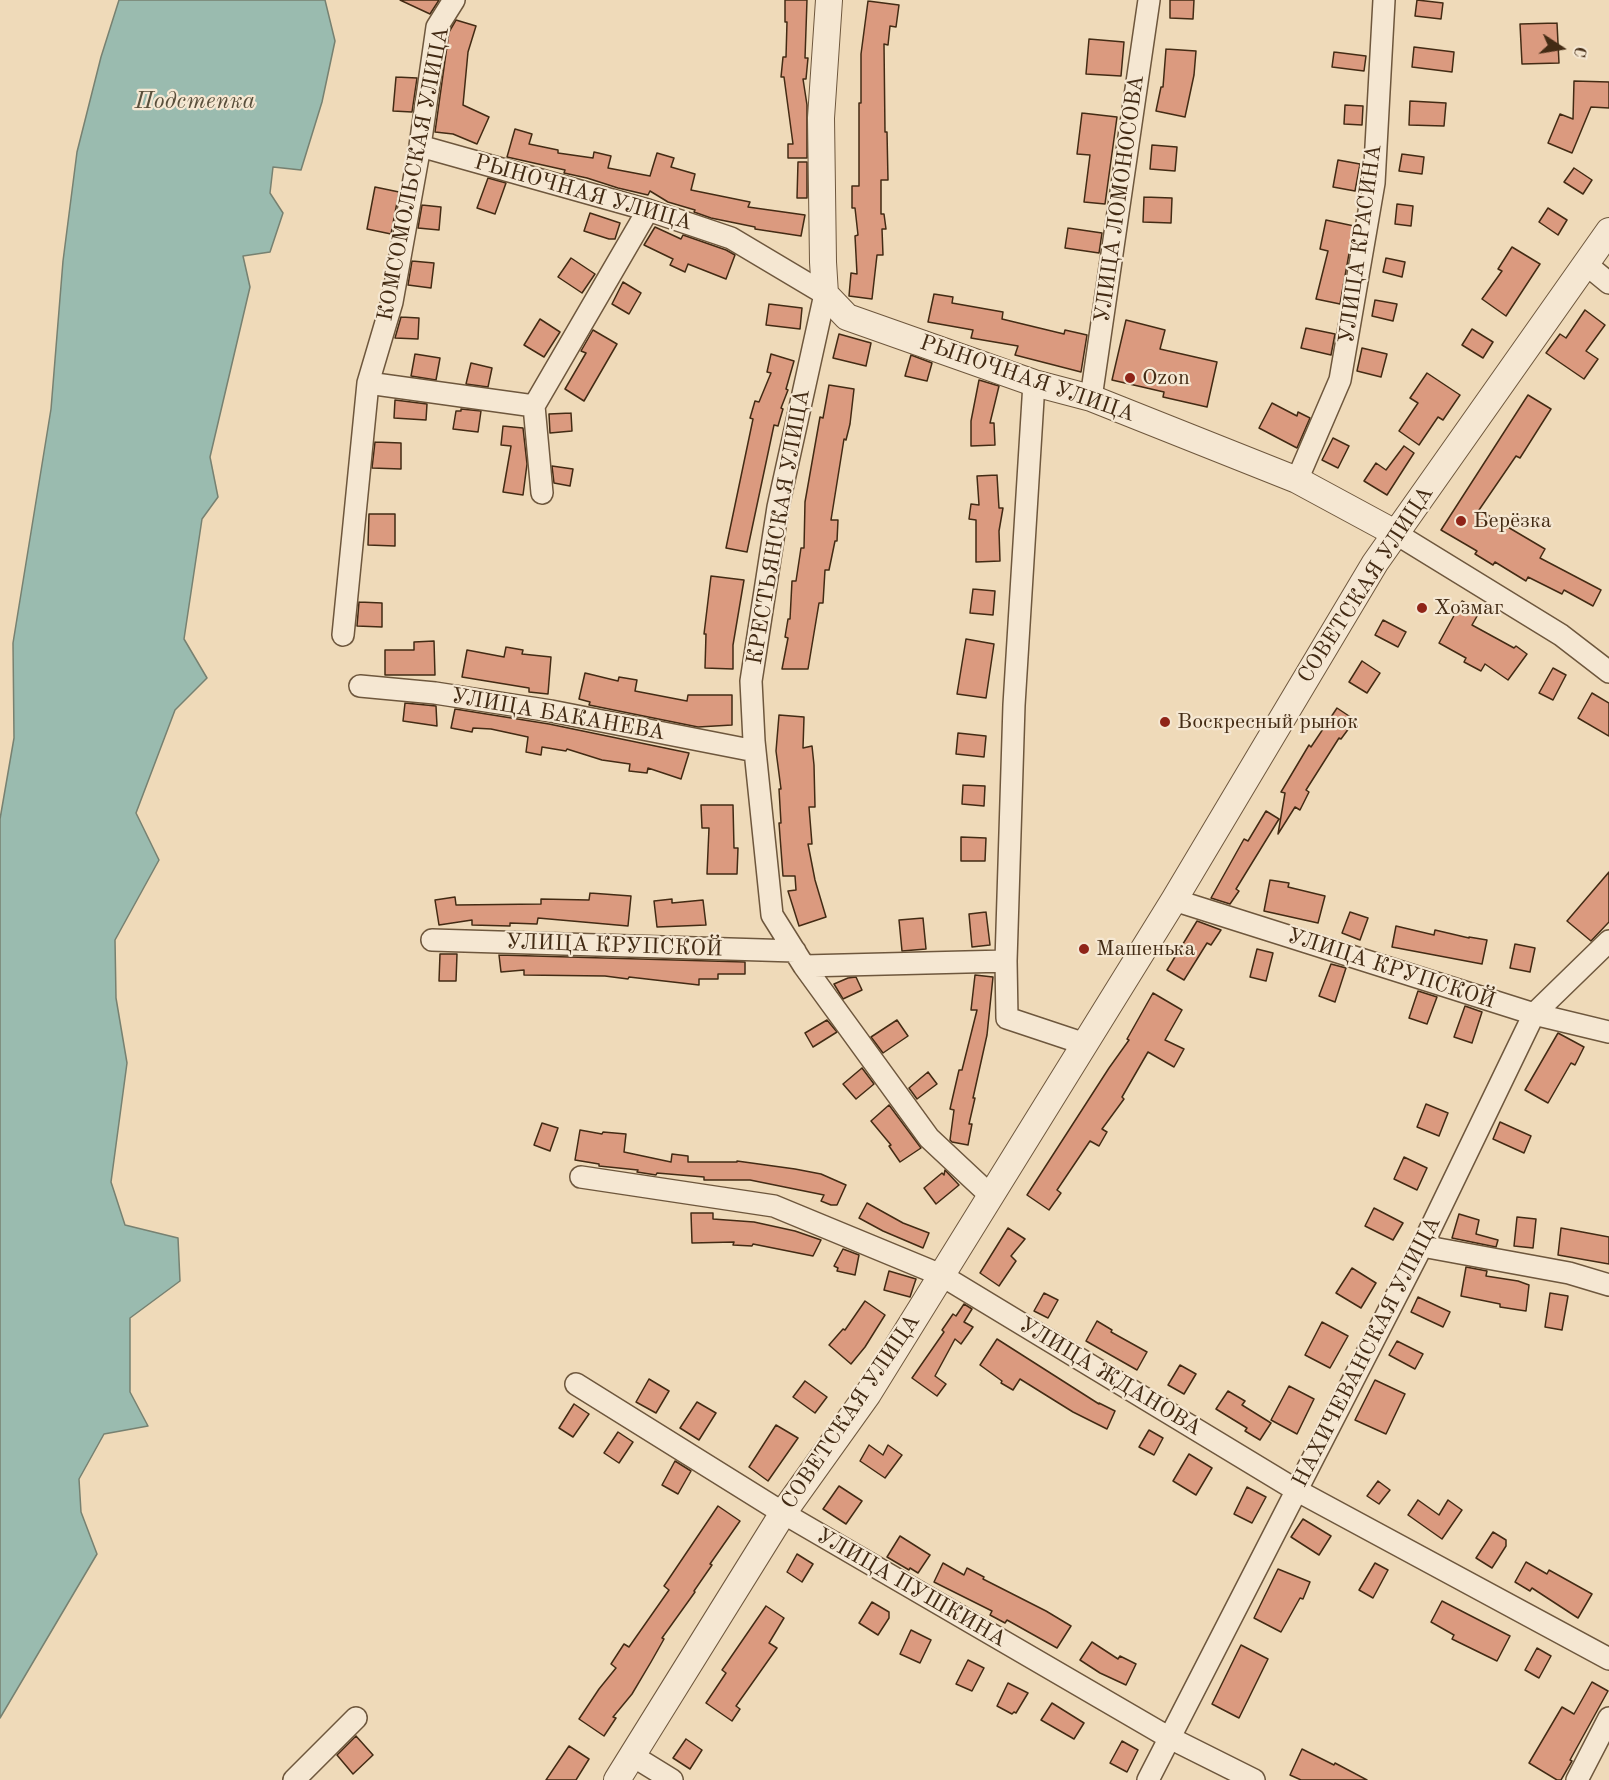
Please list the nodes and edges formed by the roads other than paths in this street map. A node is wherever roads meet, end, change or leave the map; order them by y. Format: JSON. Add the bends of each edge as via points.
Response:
{"nodes":[{"id":1,"x":454,"y":0,"type":"edge"},
{"id":2,"x":829,"y":0,"type":"edge"},
{"id":3,"x":1149,"y":0,"type":"edge"},
{"id":4,"x":1384,"y":0,"type":"edge"},
{"id":5,"x":420,"y":146,"type":"junction"},
{"id":6,"x":648,"y":210,"type":"junction"},
{"id":7,"x":1609,"y":231,"type":"edge"},
{"id":8,"x":1587,"y":265,"type":"junction"},
{"id":9,"x":1609,"y":283,"type":"edge"},
{"id":10,"x":825,"y":294,"type":"junction"},
{"id":11,"x":368,"y":383,"type":"junction"},
{"id":12,"x":1034,"y":383,"type":"junction"},
{"id":13,"x":1091,"y":398,"type":"junction"},
{"id":14,"x":534,"y":406,"type":"junction"},
{"id":15,"x":1297,"y":480,"type":"junction"},
{"id":16,"x":542,"y":493,"type":"dead end"},
{"id":17,"x":1395,"y":533,"type":"junction"},
{"id":18,"x":343,"y":635,"type":"dead end"},
{"id":19,"x":1609,"y":672,"type":"edge"},
{"id":20,"x":360,"y":686,"type":"dead end"},
{"id":21,"x":755,"y":751,"type":"junction"},
{"id":22,"x":1174,"y":900,"type":"junction"},
{"id":23,"x":432,"y":940,"type":"dead end"},
{"id":24,"x":1609,"y":941,"type":"edge"},
{"id":25,"x":800,"y":958,"type":"junction"},
{"id":26,"x":1006,"y":961,"type":"junction"},
{"id":27,"x":1534,"y":1014,"type":"junction"},
{"id":28,"x":1609,"y":1032,"type":"edge"},
{"id":29,"x":1085,"y":1044,"type":"junction"},
{"id":30,"x":581,"y":1177,"type":"dead end"},
{"id":31,"x":991,"y":1196,"type":"junction"},
{"id":32,"x":1422,"y":1246,"type":"junction"},
{"id":33,"x":941,"y":1275,"type":"junction"},
{"id":34,"x":1609,"y":1285,"type":"edge"},
{"id":35,"x":576,"y":1384,"type":"dead end"},
{"id":36,"x":1296,"y":1490,"type":"junction"},
{"id":37,"x":783,"y":1513,"type":"junction"},
{"id":38,"x":1609,"y":1659,"type":"edge"},
{"id":39,"x":356,"y":1718,"type":"dead end"},
{"id":40,"x":1609,"y":1718,"type":"edge"},
{"id":41,"x":1168,"y":1737,"type":"junction"},
{"id":42,"x":633,"y":1756,"type":"junction"},
{"id":43,"x":294,"y":1780,"type":"edge"},
{"id":44,"x":617,"y":1780,"type":"edge"},
{"id":45,"x":672,"y":1780,"type":"edge"},
{"id":46,"x":1148,"y":1780,"type":"edge"},
{"id":47,"x":1254,"y":1780,"type":"edge"},
{"id":48,"x":1577,"y":1780,"type":"edge"}],
"edges":[{"from":1,"to":5,"type":"street","name":"КОМСОМОЛЬСКАЯ УЛИЦА","via":[[437,27]]},
{"from":2,"to":10,"type":"street","name":"КРЕСТЬЯНСКАЯ УЛИЦА","via":[[821,118]]},
{"from":3,"to":13,"type":"street","name":"УЛИЦА ЛОМОНОСОВА"},
{"from":4,"to":15,"type":"street","name":"УЛИЦА КРАСИНА","via":[[1374,183],[1340,380]]},
{"from":5,"to":6,"type":"street","name":"РЫНОЧНАЯ УЛИЦА"},
{"from":5,"to":11,"type":"street","name":"КОМСОМОЛЬСКАЯ УЛИЦА","via":[[392,302]]},
{"from":6,"to":10,"type":"street","name":"РЫНОЧНАЯ УЛИЦА","via":[[731,238]]},
{"from":6,"to":14,"type":"street"},
{"from":7,"to":8,"type":"street","name":"СОВЕТСКАЯ УЛИЦА"},
{"from":8,"to":9,"type":"street"},
{"from":8,"to":17,"type":"street","name":"СОВЕТСКАЯ УЛИЦА"},
{"from":10,"to":12,"type":"street","name":"РЫНОЧНАЯ УЛИЦА","via":[[847,317]]},
{"from":10,"to":21,"type":"street","name":"КРЕСТЬЯНСКАЯ УЛИЦА","via":[[778,507],[751,681]]},
{"from":11,"to":14,"type":"street"},
{"from":11,"to":18,"type":"street","name":"КОМСОМОЛЬСКАЯ УЛИЦА"},
{"from":12,"to":13,"type":"street","name":"РЫНОЧНАЯ УЛИЦА"},
{"from":12,"to":26,"type":"street","via":[[1014,705]]},
{"from":13,"to":15,"type":"street","name":"РЫНОЧНАЯ УЛИЦА"},
{"from":14,"to":16,"type":"street"},
{"from":15,"to":17,"type":"street","name":"РЫНОЧНАЯ УЛИЦА"},
{"from":17,"to":19,"type":"street","name":"РЫНОЧНАЯ УЛИЦА","via":[[1561,635]]},
{"from":17,"to":22,"type":"street","name":"СОВЕТСКАЯ УЛИЦА"},
{"from":20,"to":21,"type":"street","name":"УЛИЦА БАКАНЕВА","via":[[539,709]]},
{"from":21,"to":25,"type":"street","name":"КРЕСТЬЯНСКАЯ УЛИЦА","via":[[772,915]]},
{"from":22,"to":27,"type":"street","name":"УЛИЦА КРУПСКОЙ"},
{"from":22,"to":29,"type":"street","name":"СОВЕТСКАЯ УЛИЦА"},
{"from":23,"to":25,"type":"street","name":"УЛИЦА КРУПСКОЙ"},
{"from":24,"to":27,"type":"street","name":"НАХИЧЕВАНСКАЯ УЛИЦА"},
{"from":25,"to":26,"type":"street","name":"УЛИЦА КРУПСКОЙ"},
{"from":25,"to":31,"type":"street","name":"КРЕСТЬЯНСКАЯ УЛИЦА","via":[[928,1138]]},
{"from":26,"to":29,"type":"street","via":[[1006,1018]]},
{"from":27,"to":28,"type":"street","name":"УЛИЦА КРУПСКОЙ"},
{"from":27,"to":32,"type":"street","name":"НАХИЧЕВАНСКАЯ УЛИЦА"},
{"from":29,"to":31,"type":"street","name":"СОВЕТСКАЯ УЛИЦА"},
{"from":30,"to":33,"type":"street","name":"УЛИЦА ЖДАНОВА","via":[[774,1206]]},
{"from":31,"to":33,"type":"street","name":"СОВЕТСКАЯ УЛИЦА"},
{"from":32,"to":34,"type":"street","via":[[1569,1273]]},
{"from":32,"to":36,"type":"street","name":"НАХИЧЕВАНСКАЯ УЛИЦА"},
{"from":33,"to":36,"type":"street","name":"УЛИЦА ЖДАНОВА"},
{"from":33,"to":37,"type":"street","name":"СОВЕТСКАЯ УЛИЦА","via":[[868,1394]]},
{"from":35,"to":37,"type":"street","name":"УЛИЦА ПУШКИНА"},
{"from":36,"to":38,"type":"street","name":"УЛИЦА ЖДАНОВА"},
{"from":36,"to":41,"type":"street","name":"НАХИЧЕВАНСКАЯ УЛИЦА"},
{"from":37,"to":41,"type":"street","name":"УЛИЦА ПУШКИНА"},
{"from":37,"to":42,"type":"street","name":"СОВЕТСКАЯ УЛИЦА"},
{"from":39,"to":43,"type":"street"},
{"from":40,"to":48,"type":"street"},
{"from":41,"to":46,"type":"street","name":"НАХИЧЕВАНСКАЯ УЛИЦА"},
{"from":41,"to":47,"type":"street","name":"УЛИЦА ПУШКИНА"},
{"from":42,"to":44,"type":"street","name":"СОВЕТСКАЯ УЛИЦА"},
{"from":42,"to":45,"type":"street"}]}
